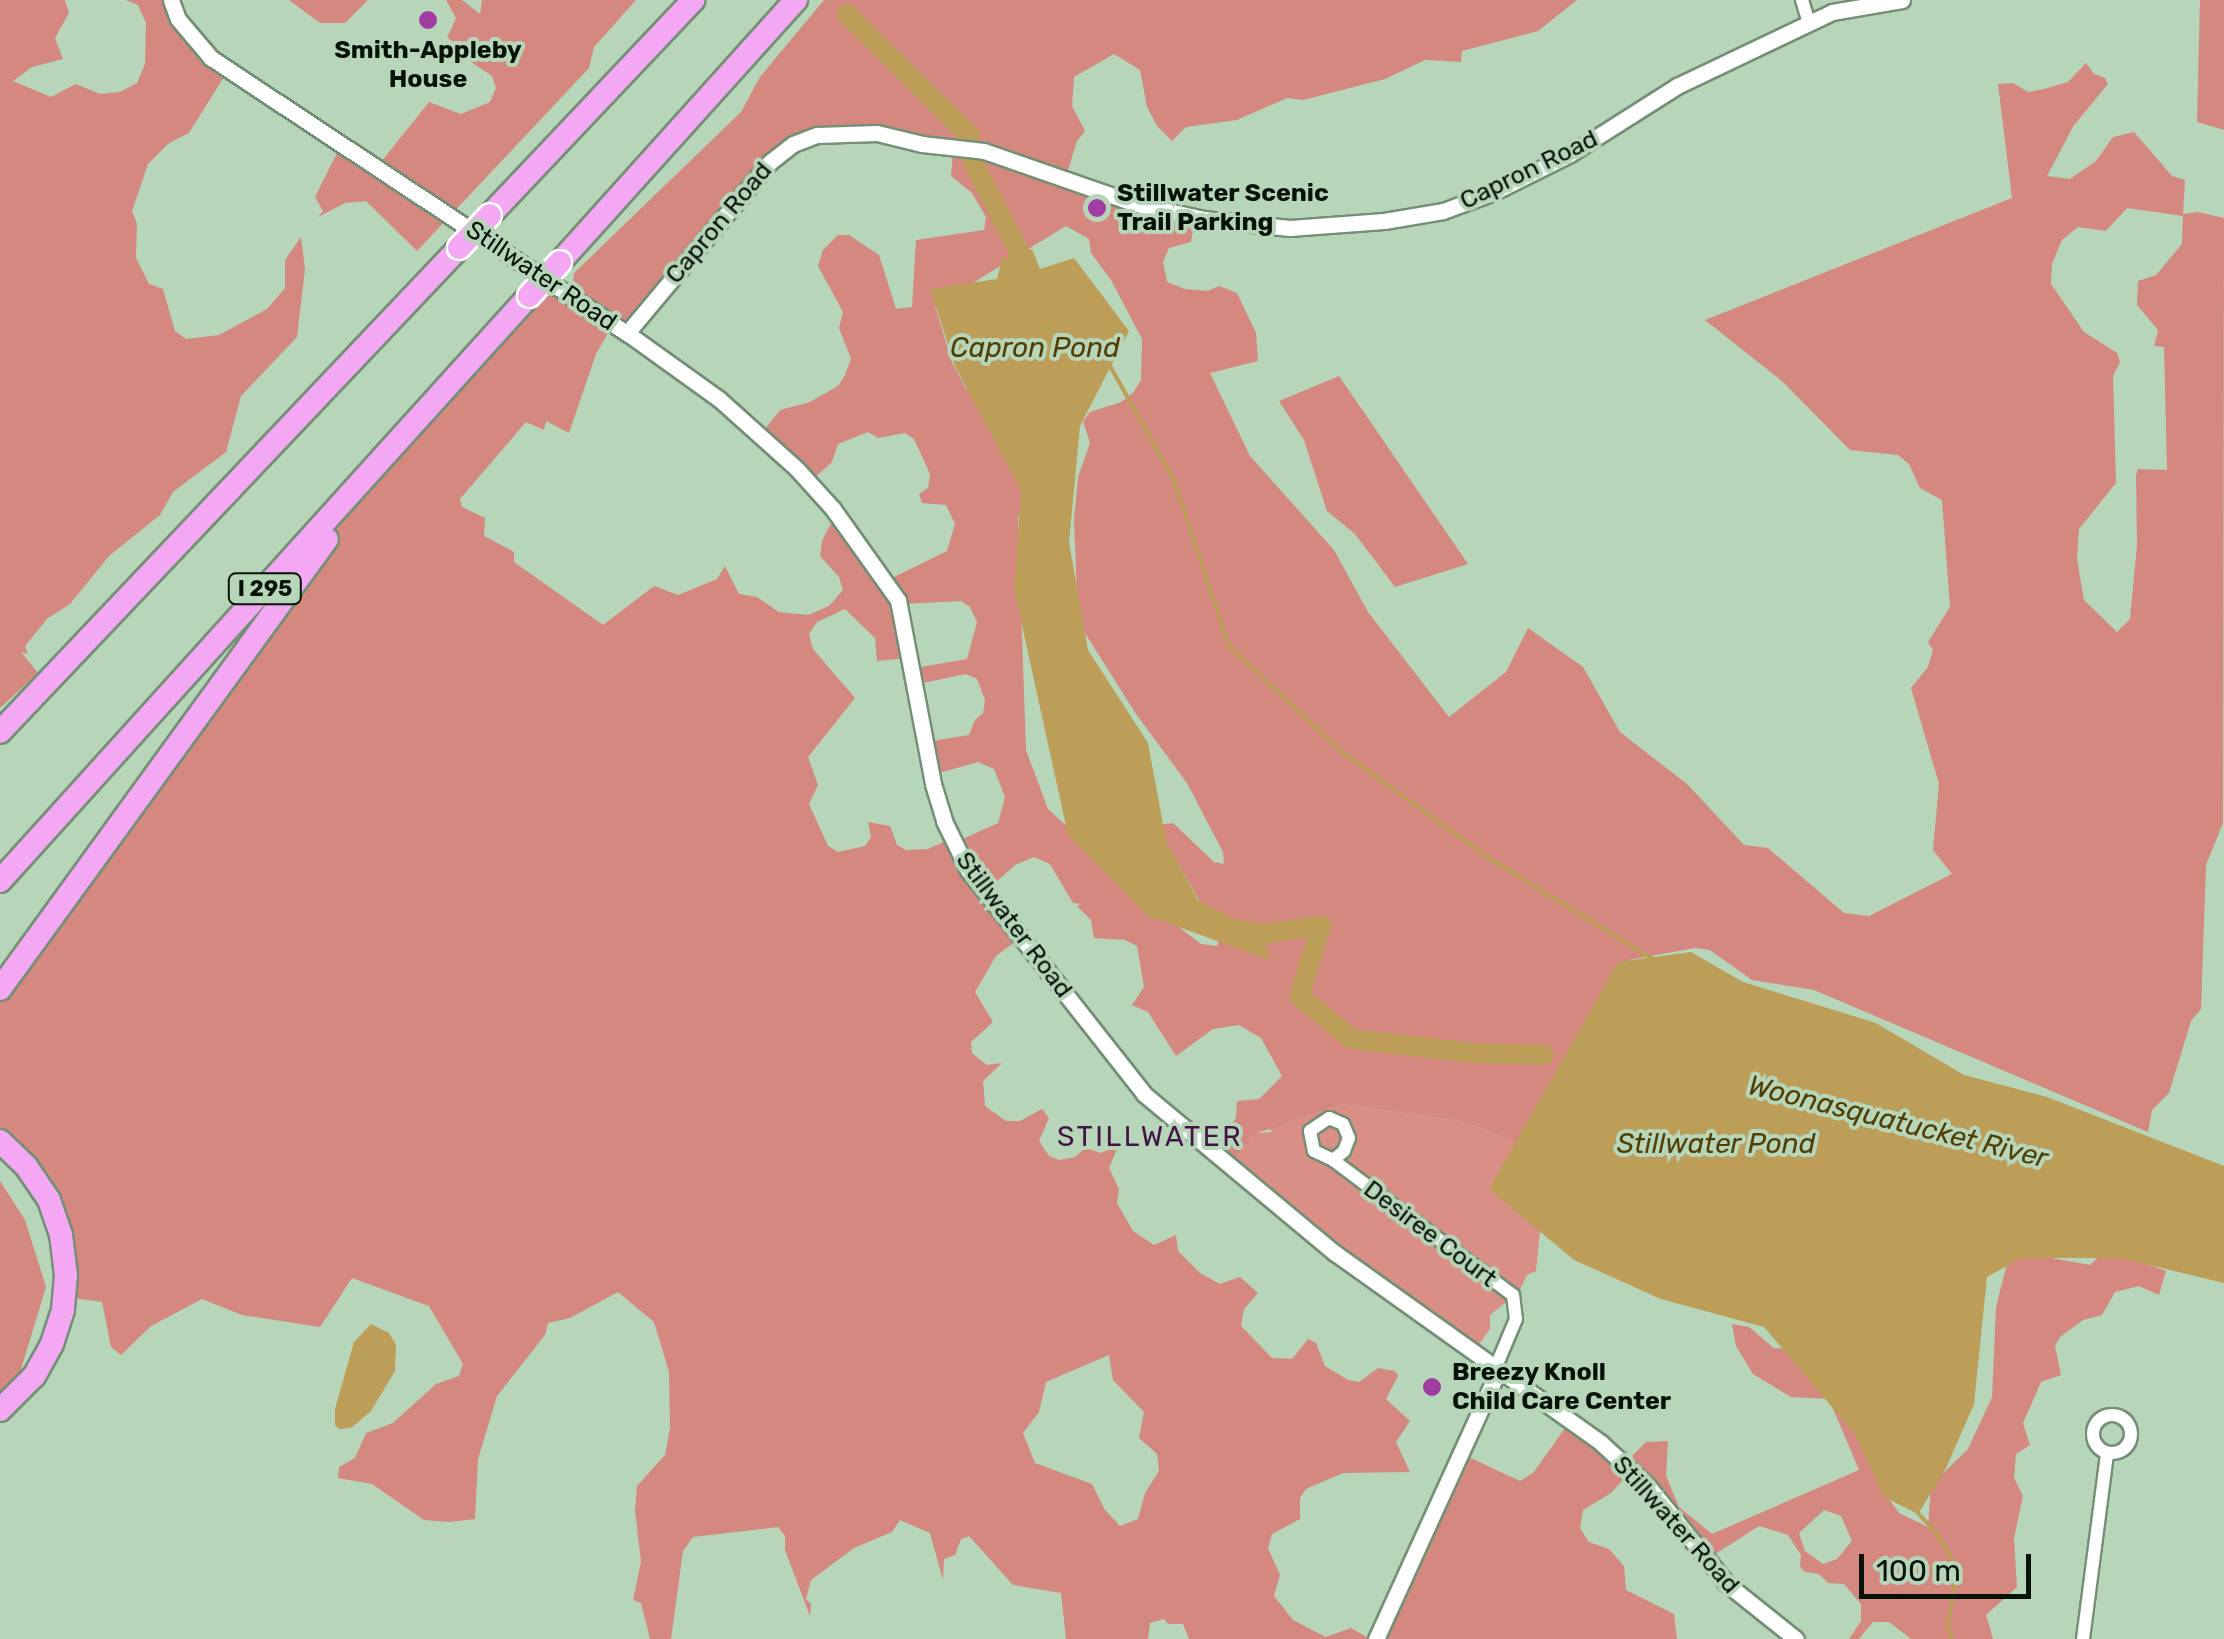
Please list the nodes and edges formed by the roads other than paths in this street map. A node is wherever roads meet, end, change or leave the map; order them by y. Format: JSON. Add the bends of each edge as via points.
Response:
{"nodes":[{"id":1,"x":171,"y":0,"type":"edge"},
{"id":2,"x":693,"y":0,"type":"edge"},
{"id":3,"x":796,"y":0,"type":"edge"},
{"id":4,"x":1802,"y":0,"type":"edge"},
{"id":5,"x":1902,"y":0,"type":"edge"},
{"id":6,"x":1808,"y":23,"type":"junction"},
{"id":7,"x":627,"y":334,"type":"junction"},
{"id":8,"x":424,"y":413,"type":"junction"},
{"id":9,"x":96,"y":631,"type":"junction"},
{"id":10,"x":0,"y":712,"type":"edge"},
{"id":11,"x":0,"y":732,"type":"edge"},
{"id":12,"x":0,"y":881,"type":"edge"},
{"id":13,"x":0,"y":989,"type":"edge"},
{"id":14,"x":0,"y":1142,"type":"edge"},
{"id":15,"x":1333,"y":1160,"type":"dead end"},
{"id":16,"x":1496,"y":1370,"type":"junction"},
{"id":17,"x":0,"y":1410,"type":"edge"},
{"id":18,"x":2108,"y":1454,"type":"dead end"},
{"id":19,"x":1376,"y":1639,"type":"edge"},
{"id":20,"x":1796,"y":1639,"type":"edge"},
{"id":21,"x":2083,"y":1639,"type":"edge"}],
"edges":[{"from":1,"to":7,"type":"street","name":"Stillwater Road","via":[[178,20],[211,58]]},
{"from":2,"to":9,"type":"highway","bridge":true},
{"from":3,"to":8,"type":"highway","number":"I 295","bridge":true},
{"from":4,"to":6,"type":"street"},
{"from":5,"to":6,"type":"street","name":"Capron Road"},
{"from":6,"to":7,"type":"street","name":"Capron Road","via":[[1677,86],[1547,166],[1429,215],[1290,228],[1136,204],[984,150],[848,131],[793,144],[770,162]]},
{"from":7,"to":16,"type":"street","name":"Stillwater Road","via":[[770,443],[834,509],[885,577],[903,612],[932,784],[954,844],[976,882],[1144,1094],[1335,1254]]},
{"from":8,"to":12,"type":"highway","number":"I 295"},
{"from":8,"to":13,"type":"highway"},
{"from":9,"to":10,"type":"highway"},
{"from":9,"to":11,"type":"highway"},
{"from":14,"to":17,"type":"highway","via":[[49,1200],[66,1274],[52,1344],[34,1376]]},
{"from":15,"to":16,"type":"street","name":"Desiree Court","via":[[1512,1295],[1516,1319]]},
{"from":16,"to":19,"type":"street"},
{"from":16,"to":20,"type":"street","name":"Stillwater Road","via":[[1636,1474],[1727,1584]]},
{"from":18,"to":21,"type":"street"}]}
